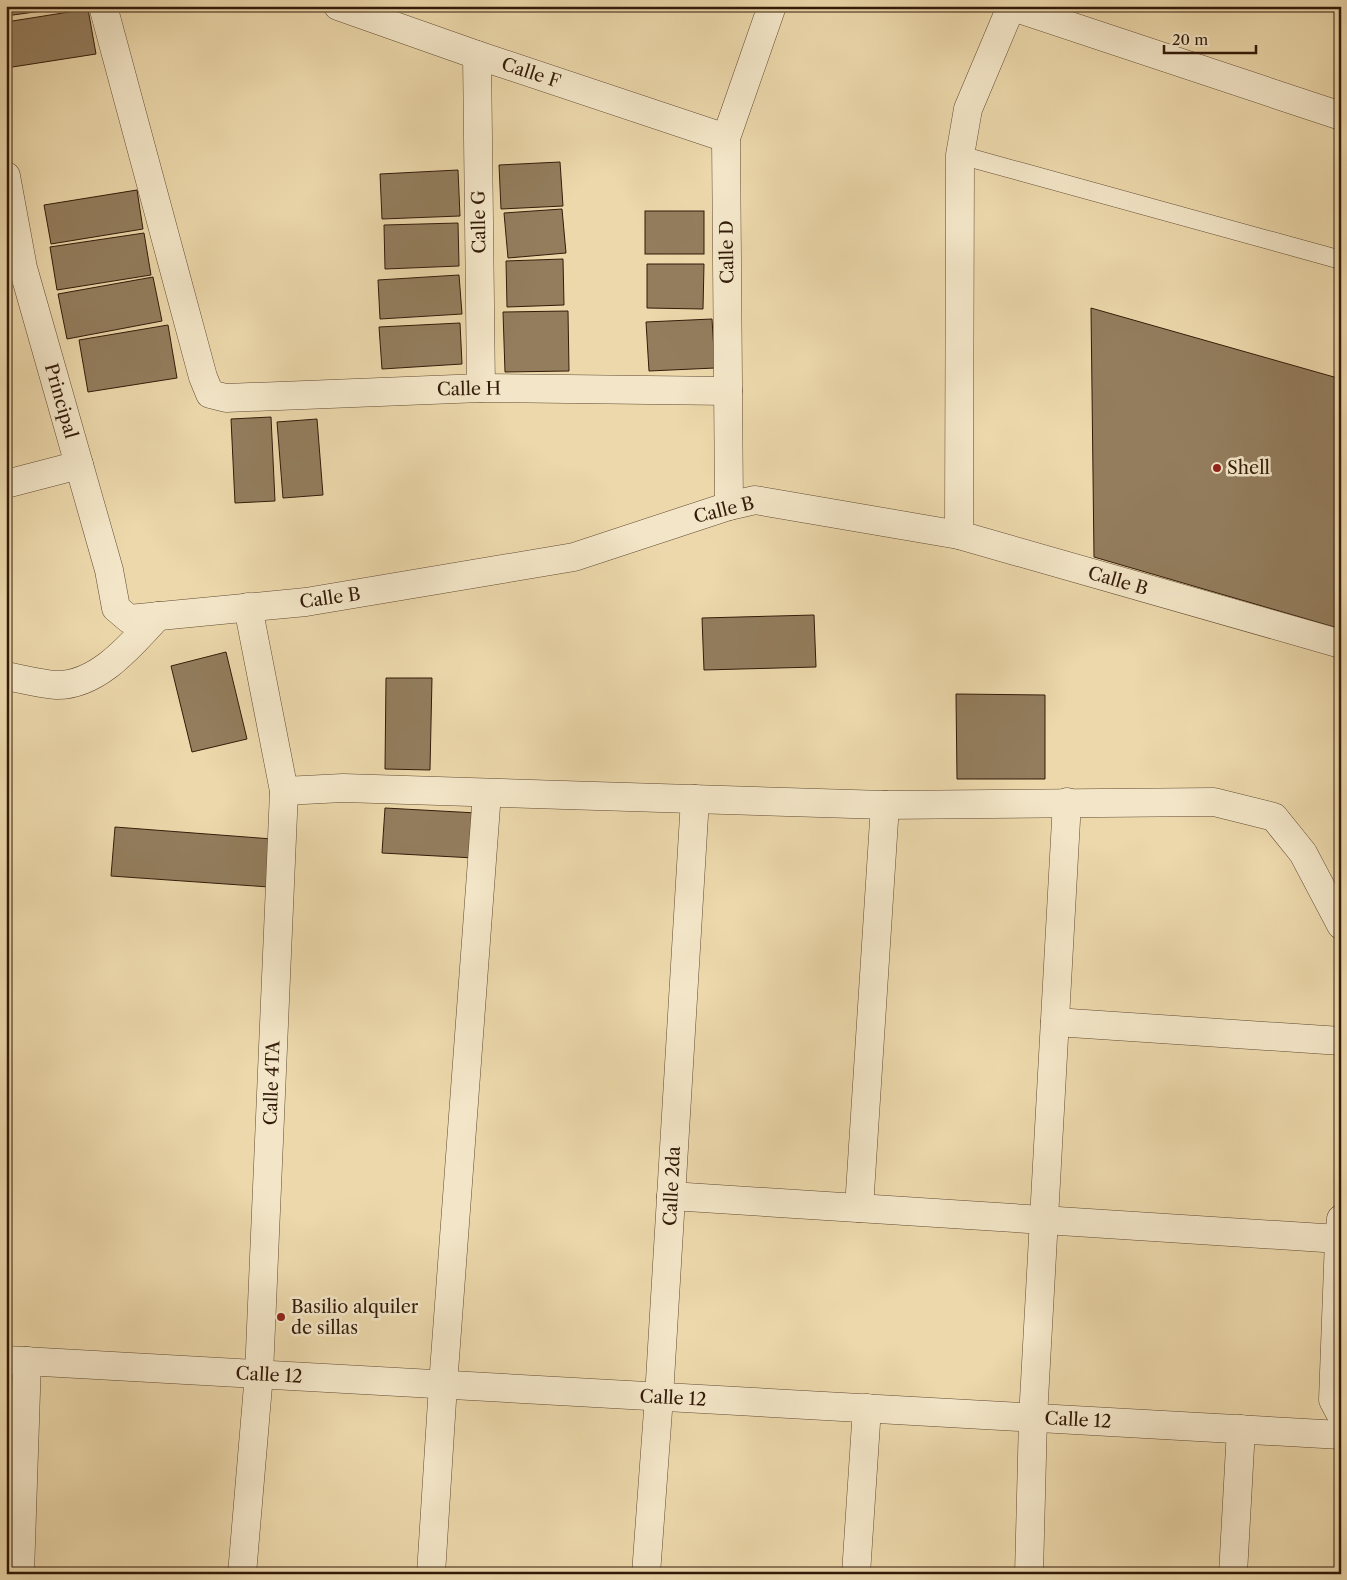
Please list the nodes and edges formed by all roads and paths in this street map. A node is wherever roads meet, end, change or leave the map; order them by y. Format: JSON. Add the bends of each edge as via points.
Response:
{"nodes":[{"id":1,"x":102,"y":6,"type":"edge"},
{"id":2,"x":338,"y":6,"type":"edge"},
{"id":3,"x":772,"y":6,"type":"edge"},
{"id":4,"x":1010,"y":6,"type":"edge"},
{"id":5,"x":477,"y":55,"type":"junction"},
{"id":6,"x":1341,"y":116,"type":"edge"},
{"id":7,"x":726,"y":138,"type":"junction"},
{"id":8,"x":960,"y":155,"type":"junction"},
{"id":9,"x":6,"y":176,"type":"edge"},
{"id":10,"x":1341,"y":260,"type":"edge"},
{"id":11,"x":15,"y":267,"type":"edge"},
{"id":12,"x":481,"y":388,"type":"junction"},
{"id":13,"x":728,"y":391,"type":"junction"},
{"id":14,"x":79,"y":465,"type":"junction"},
{"id":15,"x":6,"y":484,"type":"edge"},
{"id":16,"x":729,"y":506,"type":"junction"},
{"id":17,"x":959,"y":535,"type":"junction"},
{"id":18,"x":248,"y":607,"type":"junction"},
{"id":19,"x":158,"y":616,"type":"junction"},
{"id":20,"x":129,"y":619,"type":"joint"},
{"id":21,"x":1341,"y":644,"type":"edge"},
{"id":22,"x":6,"y":676,"type":"edge"},
{"id":23,"x":284,"y":791,"type":"junction"},
{"id":24,"x":487,"y":793,"type":"junction"},
{"id":25,"x":695,"y":799,"type":"junction"},
{"id":26,"x":1068,"y":802,"type":"junction"},
{"id":27,"x":885,"y":805,"type":"junction"},
{"id":28,"x":1334,"y":891,"type":"edge"},
{"id":29,"x":1341,"y":925,"type":"edge"},
{"id":30,"x":1055,"y":1022,"type":"junction"},
{"id":31,"x":1341,"y":1041,"type":"edge"},
{"id":32,"x":671,"y":1196,"type":"junction"},
{"id":33,"x":859,"y":1208,"type":"junction"},
{"id":34,"x":1044,"y":1220,"type":"junction"},
{"id":35,"x":1340,"y":1229,"type":"edge"},
{"id":36,"x":16,"y":1361,"type":"edge"},
{"id":37,"x":259,"y":1374,"type":"junction"},
{"id":38,"x":443,"y":1385,"type":"junction"},
{"id":39,"x":659,"y":1397,"type":"junction"},
{"id":40,"x":867,"y":1408,"type":"junction"},
{"id":41,"x":1341,"y":1415,"type":"edge"},
{"id":42,"x":1033,"y":1418,"type":"junction"},
{"id":43,"x":1241,"y":1430,"type":"junction"},
{"id":44,"x":1341,"y":1435,"type":"edge"},
{"id":45,"x":20,"y":1574,"type":"edge"},
{"id":46,"x":242,"y":1574,"type":"edge"},
{"id":47,"x":432,"y":1574,"type":"edge"},
{"id":48,"x":646,"y":1574,"type":"edge"},
{"id":49,"x":856,"y":1574,"type":"edge"},
{"id":50,"x":1029,"y":1574,"type":"edge"},
{"id":51,"x":1233,"y":1574,"type":"edge"}],
"edges":[{"from":1,"to":12,"type":"street","name":"Calle H","via":[[210,394],[226,398]]},
{"from":2,"to":5,"type":"street","name":"Calle F"},
{"from":3,"to":7,"type":"street","name":"Calle D"},
{"from":4,"to":6,"type":"street"},
{"from":4,"to":8,"type":"street","via":[[968,110]]},
{"from":5,"to":7,"type":"street","name":"Calle F"},
{"from":5,"to":12,"type":"street","name":"Calle G"},
{"from":7,"to":13,"type":"street","name":"Calle D"},
{"from":8,"to":10,"type":"lane"},
{"from":8,"to":17,"type":"street"},
{"from":9,"to":11,"type":"street","name":"Principal"},
{"from":11,"to":14,"type":"street","name":"Principal"},
{"from":12,"to":13,"type":"street","name":"Calle H"},
{"from":13,"to":16,"type":"street","name":"Calle D"},
{"from":14,"to":15,"type":"street"},
{"from":14,"to":20,"type":"street","name":"Principal","via":[[116,608]]},
{"from":16,"to":17,"type":"street","name":"Calle B","via":[[755,500]]},
{"from":16,"to":18,"type":"street","name":"Calle B","via":[[574,557],[306,602]]},
{"from":17,"to":21,"type":"street","name":"Calle B"},
{"from":18,"to":19,"type":"street","name":"Calle B"},
{"from":18,"to":23,"type":"street","name":"Calle 4TA"},
{"from":19,"to":20,"type":"street","name":"Calle B"},
{"from":19,"to":22,"type":"street","via":[[118,659],[83,681],[56,685]]},
{"from":23,"to":24,"type":"street","via":[[343,788]]},
{"from":23,"to":37,"type":"street","name":"Calle 4TA"},
{"from":24,"to":25,"type":"street"},
{"from":24,"to":38,"type":"street"},
{"from":25,"to":27,"type":"street"},
{"from":25,"to":32,"type":"street","name":"Calle 2da"},
{"from":26,"to":27,"type":"street"},
{"from":26,"to":28,"type":"street","via":[[1214,802],[1274,817]]},
{"from":26,"to":30,"type":"street"},
{"from":27,"to":33,"type":"street"},
{"from":28,"to":29,"type":"street"},
{"from":30,"to":31,"type":"street"},
{"from":30,"to":34,"type":"street"},
{"from":32,"to":33,"type":"street"},
{"from":32,"to":39,"type":"street","name":"Calle 2da"},
{"from":33,"to":34,"type":"street"},
{"from":34,"to":35,"type":"street"},
{"from":34,"to":42,"type":"street"},
{"from":35,"to":41,"type":"street","via":[[1333,1400]]},
{"from":36,"to":37,"type":"street","name":"Calle 12"},
{"from":36,"to":45,"type":"street"},
{"from":37,"to":38,"type":"street","name":"Calle 12"},
{"from":37,"to":46,"type":"street","name":"Calle 4TA"},
{"from":38,"to":39,"type":"street","name":"Calle 12"},
{"from":38,"to":47,"type":"street"},
{"from":39,"to":40,"type":"street","name":"Calle 12"},
{"from":39,"to":48,"type":"street","name":"Calle 2da"},
{"from":40,"to":42,"type":"street","name":"Calle 12"},
{"from":40,"to":49,"type":"street"},
{"from":42,"to":43,"type":"street","name":"Calle 12"},
{"from":42,"to":50,"type":"street"},
{"from":43,"to":44,"type":"street","name":"Calle 12"},
{"from":43,"to":51,"type":"street"}]}
